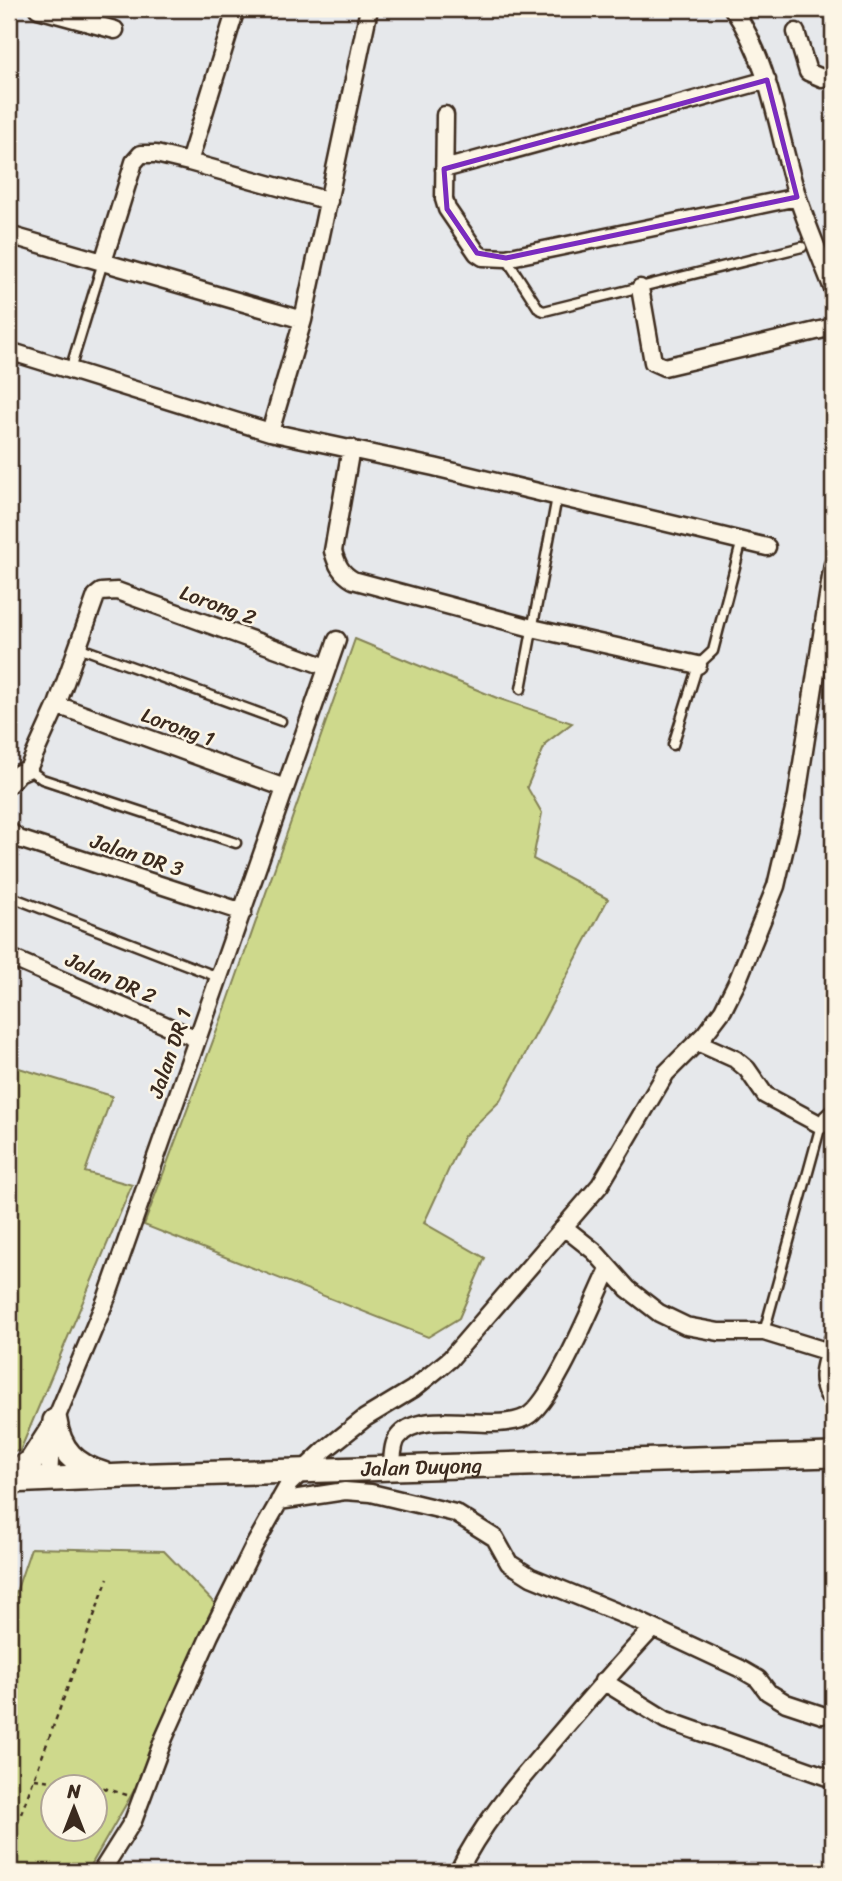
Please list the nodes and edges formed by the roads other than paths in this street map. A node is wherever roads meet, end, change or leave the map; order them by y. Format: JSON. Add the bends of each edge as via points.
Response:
{"nodes":[{"id":1,"x":38,"y":9,"type":"edge"},
{"id":2,"x":236,"y":9,"type":"edge"},
{"id":3,"x":369,"y":9,"type":"edge"},
{"id":4,"x":733,"y":9,"type":"edge"},
{"id":5,"x":115,"y":30,"type":"dead end"},
{"id":6,"x":796,"y":33,"type":"dead end"},
{"id":7,"x":833,"y":76,"type":"edge"},
{"id":8,"x":767,"y":80,"type":"junction"},
{"id":9,"x":445,"y":115,"type":"dead end"},
{"id":10,"x":189,"y":162,"type":"junction"},
{"id":11,"x":444,"y":169,"type":"junction"},
{"id":12,"x":797,"y":197,"type":"junction"},
{"id":13,"x":329,"y":201,"type":"junction"},
{"id":14,"x":9,"y":235,"type":"edge"},
{"id":15,"x":802,"y":247,"type":"dead end"},
{"id":16,"x":506,"y":258,"type":"junction"},
{"id":17,"x":103,"y":262,"type":"junction"},
{"id":18,"x":640,"y":288,"type":"junction"},
{"id":19,"x":833,"y":289,"type":"edge"},
{"id":20,"x":303,"y":320,"type":"junction"},
{"id":21,"x":833,"y":327,"type":"edge"},
{"id":22,"x":9,"y":351,"type":"edge"},
{"id":23,"x":71,"y":370,"type":"junction"},
{"id":24,"x":270,"y":432,"type":"junction"},
{"id":25,"x":351,"y":448,"type":"junction"},
{"id":26,"x":557,"y":497,"type":"junction"},
{"id":27,"x":742,"y":540,"type":"junction"},
{"id":28,"x":767,"y":547,"type":"dead end"},
{"id":29,"x":833,"y":564,"type":"edge"},
{"id":30,"x":533,"y":628,"type":"junction"},
{"id":31,"x":337,"y":640,"type":"dead end"},
{"id":32,"x":78,"y":647,"type":"junction"},
{"id":33,"x":698,"y":666,"type":"junction"},
{"id":34,"x":327,"y":667,"type":"junction"},
{"id":35,"x":521,"y":689,"type":"dead end"},
{"id":36,"x":57,"y":705,"type":"junction"},
{"id":37,"x":281,"y":721,"type":"dead end"},
{"id":38,"x":673,"y":745,"type":"dead end"},
{"id":39,"x":28,"y":769,"type":"junction"},
{"id":40,"x":9,"y":784,"type":"edge"},
{"id":41,"x":285,"y":788,"type":"junction"},
{"id":42,"x":14,"y":835,"type":"edge"},
{"id":43,"x":236,"y":843,"type":"dead end"},
{"id":44,"x":9,"y":896,"type":"edge"},
{"id":45,"x":243,"y":912,"type":"junction"},
{"id":46,"x":9,"y":957,"type":"edge"},
{"id":47,"x":218,"y":977,"type":"junction"},
{"id":48,"x":197,"y":1039,"type":"junction"},
{"id":49,"x":697,"y":1042,"type":"junction"},
{"id":50,"x":833,"y":1108,"type":"edge"},
{"id":51,"x":821,"y":1125,"type":"junction"},
{"id":52,"x":565,"y":1228,"type":"junction"},
{"id":53,"x":609,"y":1269,"type":"junction"},
{"id":54,"x":764,"y":1332,"type":"junction"},
{"id":55,"x":832,"y":1343,"type":"edge"},
{"id":56,"x":833,"y":1400,"type":"edge"},
{"id":57,"x":54,"y":1425,"type":"junction"},
{"id":58,"x":833,"y":1455,"type":"edge"},
{"id":59,"x":391,"y":1468,"type":"junction"},
{"id":60,"x":302,"y":1471,"type":"junction"},
{"id":61,"x":9,"y":1475,"type":"edge"},
{"id":62,"x":124,"y":1476,"type":"junction"},
{"id":63,"x":49,"y":1480,"type":"junction"},
{"id":64,"x":9,"y":1481,"type":"edge"},
{"id":65,"x":279,"y":1502,"type":"junction"},
{"id":66,"x":652,"y":1629,"type":"junction"},
{"id":67,"x":603,"y":1681,"type":"junction"},
{"id":68,"x":821,"y":1715,"type":"dead end"},
{"id":69,"x":833,"y":1779,"type":"edge"},
{"id":70,"x":101,"y":1872,"type":"edge"},
{"id":71,"x":458,"y":1872,"type":"edge"}],
"edges":[{"from":1,"to":5,"type":"street"},
{"from":2,"to":10,"type":"street"},
{"from":3,"to":13,"type":"street"},
{"from":4,"to":8,"type":"street","via":[[747,28]]},
{"from":6,"to":7,"type":"street","via":[[808,72],[822,78]]},
{"from":8,"to":11,"type":"street"},
{"from":8,"to":12,"type":"street"},
{"from":9,"to":11,"type":"street"},
{"from":10,"to":13,"type":"street"},
{"from":10,"to":17,"type":"street","via":[[156,154],[137,158]]},
{"from":11,"to":16,"type":"street","via":[[447,209],[478,253]]},
{"from":12,"to":16,"type":"street"},
{"from":12,"to":19,"type":"street"},
{"from":13,"to":20,"type":"street"},
{"from":14,"to":17,"type":"street"},
{"from":15,"to":18,"type":"lane"},
{"from":16,"to":18,"type":"lane","via":[[544,311]]},
{"from":17,"to":20,"type":"street"},
{"from":17,"to":23,"type":"lane"},
{"from":18,"to":21,"type":"street","via":[[653,362],[664,367]]},
{"from":20,"to":24,"type":"street"},
{"from":22,"to":23,"type":"street"},
{"from":23,"to":24,"type":"street"},
{"from":24,"to":25,"type":"street"},
{"from":25,"to":26,"type":"street"},
{"from":25,"to":30,"type":"street","via":[[333,551],[344,574]]},
{"from":26,"to":27,"type":"street"},
{"from":26,"to":30,"type":"lane"},
{"from":27,"to":28,"type":"street"},
{"from":27,"to":33,"type":"lane","via":[[713,652]]},
{"from":29,"to":49,"type":"street","via":[[797,796],[776,886],[723,1010]]},
{"from":30,"to":33,"type":"street"},
{"from":30,"to":35,"type":"lane"},
{"from":31,"to":34,"type":"street","name":"Jalan DR 1"},
{"from":32,"to":34,"type":"street","name":"Lorong 2","via":[[96,596],[117,591]]},
{"from":32,"to":36,"type":"street"},
{"from":32,"to":37,"type":"lane"},
{"from":33,"to":38,"type":"lane"},
{"from":34,"to":41,"type":"street","name":"Jalan DR 1"},
{"from":36,"to":39,"type":"street"},
{"from":36,"to":41,"type":"street","name":"Lorong 1"},
{"from":39,"to":40,"type":"street"},
{"from":39,"to":43,"type":"lane","via":[[42,779]]},
{"from":41,"to":45,"type":"street","name":"Jalan DR 1"},
{"from":42,"to":45,"type":"street","name":"Jalan DR 3"},
{"from":44,"to":47,"type":"lane"},
{"from":45,"to":47,"type":"street","name":"Jalan DR 1"},
{"from":46,"to":48,"type":"street","name":"Jalan DR 2"},
{"from":47,"to":48,"type":"street","name":"Jalan DR 1"},
{"from":48,"to":57,"type":"street","name":"Jalan DR 1","via":[[107,1297]]},
{"from":49,"to":51,"type":"street","via":[[735,1059],[765,1095]]},
{"from":49,"to":52,"type":"street","via":[[666,1073],[600,1185]]},
{"from":50,"to":51,"type":"lane"},
{"from":51,"to":54,"type":"lane"},
{"from":52,"to":53,"type":"street"},
{"from":52,"to":60,"type":"street","via":[[450,1359],[413,1389],[365,1418]]},
{"from":53,"to":54,"type":"street","via":[[659,1313],[686,1326]]},
{"from":53,"to":59,"type":"street","via":[[551,1390],[529,1416],[503,1423],[424,1424],[407,1429],[396,1439]]},
{"from":54,"to":55,"type":"street"},
{"from":55,"to":56,"type":"street","via":[[823,1381]]},
{"from":57,"to":61,"type":"main road","via":[[31,1462]]},
{"from":57,"to":62,"type":"main road","via":[[71,1459],[101,1474]]},
{"from":57,"to":63,"type":"street","name":"Jalan DR 1"},
{"from":58,"to":59,"type":"main road","name":"Jalan Duyong"},
{"from":59,"to":60,"type":"main road","name":"Jalan Duyong"},
{"from":60,"to":62,"type":"main road","name":"Jalan Duyong"},
{"from":60,"to":65,"type":"street"},
{"from":62,"to":63,"type":"main road","name":"Jalan Duyong"},
{"from":63,"to":64,"type":"main road","name":"Jalan Duyong"},
{"from":65,"to":66,"type":"street","via":[[345,1491],[455,1513],[495,1538],[509,1563],[531,1577]]},
{"from":65,"to":70,"type":"street","via":[[204,1646],[133,1821]]},
{"from":66,"to":67,"type":"street"},
{"from":66,"to":68,"type":"street","via":[[758,1679],[786,1703]]},
{"from":67,"to":69,"type":"street","via":[[666,1720]]},
{"from":67,"to":71,"type":"street","via":[[490,1818]]}]}
